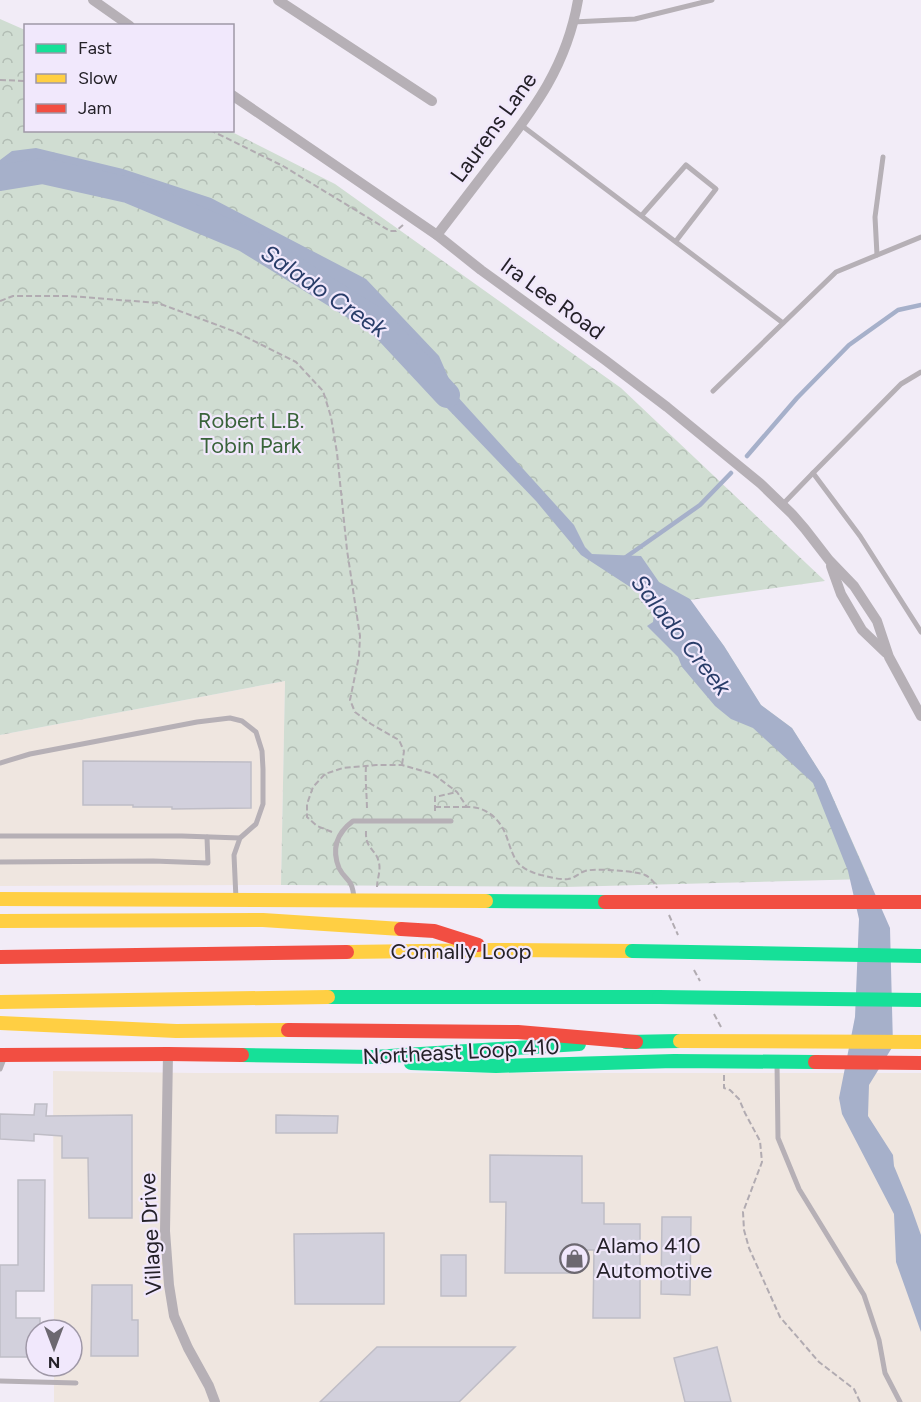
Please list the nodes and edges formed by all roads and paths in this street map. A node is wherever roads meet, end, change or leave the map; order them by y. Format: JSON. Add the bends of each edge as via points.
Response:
{"nodes":[{"id":1,"x":93,"y":0,"type":"edge"},
{"id":2,"x":278,"y":0,"type":"edge"},
{"id":3,"x":578,"y":0,"type":"edge"},
{"id":4,"x":712,"y":0,"type":"edge"},
{"id":5,"x":295,"y":5,"type":"edge"},
{"id":6,"x":573,"y":22,"type":"junction"},
{"id":7,"x":127,"y":24,"type":"edge"},
{"id":8,"x":0,"y":80,"type":"edge"},
{"id":9,"x":24,"y":81,"type":"edge"},
{"id":10,"x":234,"y":96,"type":"edge"},
{"id":11,"x":432,"y":101,"type":"dead end"},
{"id":12,"x":522,"y":125,"type":"junction"},
{"id":13,"x":214,"y":132,"type":"edge"},
{"id":14,"x":883,"y":157,"type":"dead end"},
{"id":15,"x":642,"y":215,"type":"junction"},
{"id":16,"x":402,"y":225,"type":"dead end"},
{"id":17,"x":437,"y":235,"type":"junction"},
{"id":18,"x":921,"y":237,"type":"edge"},
{"id":19,"x":676,"y":241,"type":"junction"},
{"id":20,"x":877,"y":255,"type":"junction"},
{"id":21,"x":0,"y":301,"type":"edge"},
{"id":22,"x":783,"y":323,"type":"junction"},
{"id":23,"x":921,"y":372,"type":"edge"},
{"id":24,"x":713,"y":391,"type":"dead end"},
{"id":25,"x":813,"y":473,"type":"junction"},
{"id":26,"x":782,"y":505,"type":"junction"},
{"id":27,"x":829,"y":560,"type":"junction"},
{"id":28,"x":921,"y":632,"type":"edge"},
{"id":29,"x":889,"y":657,"type":"junction"},
{"id":30,"x":921,"y":716,"type":"edge"},
{"id":31,"x":0,"y":763,"type":"edge"},
{"id":32,"x":366,"y":766,"type":"junction"},
{"id":33,"x":457,"y":792,"type":"dead end"},
{"id":34,"x":435,"y":807,"type":"junction"},
{"id":35,"x":468,"y":807,"type":"dead end"},
{"id":36,"x":367,"y":820,"type":"junction"},
{"id":37,"x":435,"y":820,"type":"junction"},
{"id":38,"x":451,"y":820,"type":"dead end"},
{"id":39,"x":339,"y":834,"type":"junction"},
{"id":40,"x":0,"y":836,"type":"edge"},
{"id":41,"x":207,"y":837,"type":"junction"},
{"id":42,"x":240,"y":838,"type":"junction"},
{"id":43,"x":0,"y":862,"type":"edge"},
{"id":44,"x":377,"y":893,"type":"dead end"},
{"id":45,"x":0,"y":899,"type":"edge"},
{"id":46,"x":236,"y":901,"type":"junction"},
{"id":47,"x":354,"y":902,"type":"junction"},
{"id":48,"x":921,"y":902,"type":"edge"},
{"id":49,"x":0,"y":921,"type":"edge"},
{"id":50,"x":495,"y":950,"type":"junction"},
{"id":51,"x":921,"y":956,"type":"edge"},
{"id":52,"x":0,"y":957,"type":"edge"},
{"id":53,"x":921,"y":1000,"type":"edge"},
{"id":54,"x":0,"y":1002,"type":"edge"},
{"id":55,"x":0,"y":1023,"type":"edge"},
{"id":56,"x":636,"y":1042,"type":"junction"},
{"id":57,"x":921,"y":1042,"type":"edge"},
{"id":58,"x":168,"y":1054,"type":"junction"},
{"id":59,"x":3,"y":1055,"type":"edge"},
{"id":60,"x":332,"y":1056,"type":"junction"},
{"id":61,"x":732,"y":1062,"type":"junction"},
{"id":62,"x":777,"y":1062,"type":"junction"},
{"id":63,"x":921,"y":1063,"type":"edge"},
{"id":64,"x":0,"y":1069,"type":"edge"},
{"id":65,"x":0,"y":1381,"type":"edge"},
{"id":66,"x":76,"y":1383,"type":"dead end"},
{"id":67,"x":215,"y":1402,"type":"edge"},
{"id":68,"x":860,"y":1402,"type":"edge"},
{"id":69,"x":900,"y":1402,"type":"edge"}],
"edges":[{"from":1,"to":7,"type":"street"},
{"from":2,"to":5,"type":"street"},
{"from":3,"to":6,"type":"street","name":"Laurens Lane"},
{"from":4,"to":6,"type":"lane","via":[[635,19]]},
{"from":5,"to":11,"type":"street"},
{"from":6,"to":12,"type":"street","name":"Laurens Lane","via":[[553,76]]},
{"from":8,"to":9,"type":"path"},
{"from":10,"to":17,"type":"street","name":"Ira Lee Road"},
{"from":12,"to":15,"type":"lane"},
{"from":12,"to":17,"type":"street","name":"Laurens Lane"},
{"from":13,"to":16,"type":"path","via":[[283,166],[390,231]]},
{"from":14,"to":20,"type":"lane","via":[[875,217]]},
{"from":15,"to":19,"type":"lane"},
{"from":15,"to":19,"type":"lane","via":[[686,165],[716,189]]},
{"from":17,"to":26,"type":"street","name":"Ira Lee Road","via":[[667,407]]},
{"from":18,"to":20,"type":"lane"},
{"from":19,"to":22,"type":"lane"},
{"from":20,"to":22,"type":"lane","via":[[836,272]]},
{"from":21,"to":32,"type":"path","via":[[13,296],[69,296],[158,303],[236,332],[296,362],[323,391],[337,453],[360,636],[350,700],[355,712],[399,740],[404,751],[402,765]]},
{"from":22,"to":24,"type":"lane"},
{"from":23,"to":25,"type":"lane","via":[[901,384]]},
{"from":25,"to":26,"type":"lane"},
{"from":25,"to":28,"type":"lane","via":[[860,536]]},
{"from":26,"to":27,"type":"street","name":"Ira Lee Road"},
{"from":27,"to":29,"type":"street","name":"Ira Lee Road","via":[[854,586],[877,621]]},
{"from":27,"to":29,"type":"street","name":"Ira Lee Road","via":[[841,594],[862,630]]},
{"from":29,"to":30,"type":"street","name":"Ira Lee Road"},
{"from":31,"to":42,"type":"lane","via":[[196,722],[230,718],[242,721],[256,732],[263,769],[262,804],[256,824]]},
{"from":32,"to":36,"type":"path"},
{"from":32,"to":39,"type":"path","via":[[325,774],[313,787],[307,817],[316,826]]},
{"from":33,"to":34,"type":"path","via":[[435,797]]},
{"from":34,"to":35,"type":"path"},
{"from":34,"to":37,"type":"path"},
{"from":36,"to":37,"type":"lane"},
{"from":36,"to":39,"type":"lane","via":[[353,820]]},
{"from":36,"to":44,"type":"path","via":[[368,846],[379,863]]},
{"from":37,"to":38,"type":"lane"},
{"from":39,"to":47,"type":"lane","via":[[336,853],[340,869],[353,888]]},
{"from":40,"to":41,"type":"lane"},
{"from":41,"to":42,"type":"lane"},
{"from":41,"to":43,"type":"lane","via":[[208,863]]},
{"from":42,"to":46,"type":"lane","via":[[234,855]]},
{"from":45,"to":46,"type":"main road"},
{"from":46,"to":47,"type":"main road"},
{"from":47,"to":48,"type":"main road","bridge":true},
{"from":49,"to":50,"type":"main road","via":[[262,920],[356,925],[434,931]]},
{"from":50,"to":51,"type":"main road","name":"Connally Loop","bridge":true},
{"from":50,"to":52,"type":"main road","name":"Connally Loop"},
{"from":53,"to":54,"type":"main road","name":"Connally Loop","bridge":true,"via":[[348,997]]},
{"from":55,"to":56,"type":"main road","via":[[176,1031],[518,1032]]},
{"from":56,"to":57,"type":"main road","name":"Northeast Loop 410","bridge":true},
{"from":56,"to":60,"type":"main road","name":"Northeast Loop 410"},
{"from":58,"to":59,"type":"main road","name":"Northeast Loop 410"},
{"from":58,"to":60,"type":"main road","name":"Northeast Loop 410"},
{"from":58,"to":67,"type":"street","name":"Village Drive","via":[[165,1231],[169,1285],[174,1316]]},
{"from":59,"to":64,"type":"lane"},
{"from":60,"to":61,"type":"main road","via":[[489,1066]]},
{"from":61,"to":62,"type":"main road"},
{"from":61,"to":68,"type":"path","via":[[733,1076],[724,1075],[724,1088],[740,1099],[760,1141],[762,1162],[743,1212],[749,1248],[780,1317],[819,1362],[854,1389]]},
{"from":62,"to":63,"type":"main road"},
{"from":62,"to":69,"type":"lane","via":[[778,1138],[799,1189],[864,1295],[885,1373]]},
{"from":65,"to":66,"type":"lane"}]}
